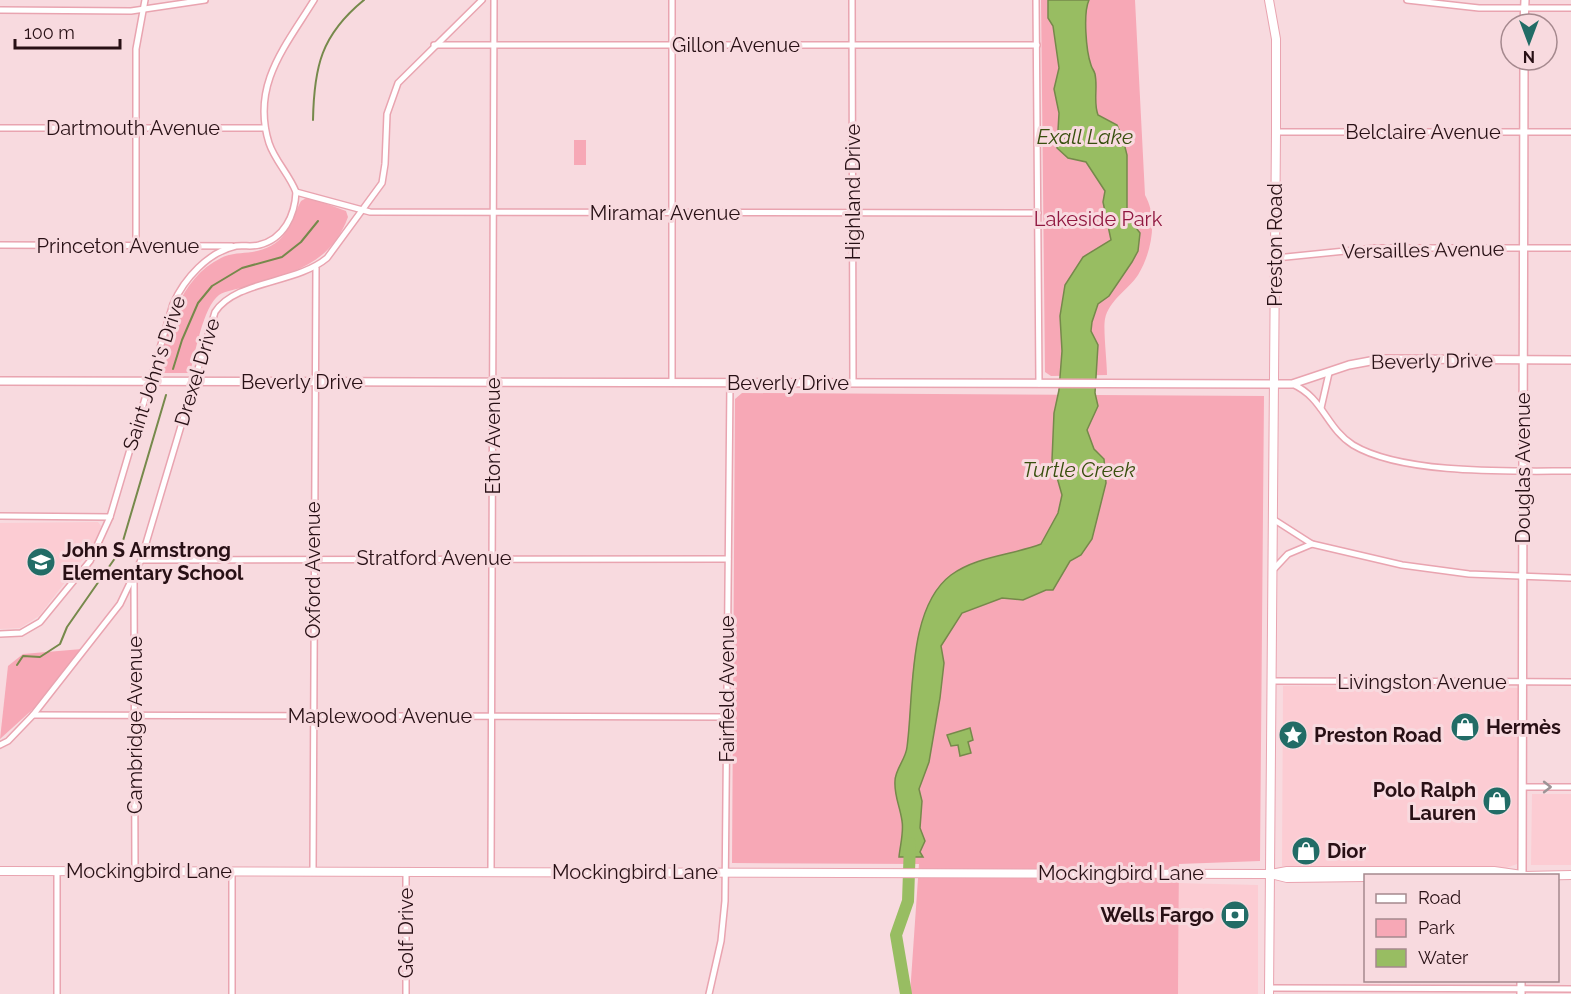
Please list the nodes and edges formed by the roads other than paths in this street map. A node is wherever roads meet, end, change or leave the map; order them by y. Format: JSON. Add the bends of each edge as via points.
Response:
{"nodes":[{"id":1,"x":145,"y":0,"type":"edge"},
{"id":2,"x":205,"y":0,"type":"edge"},
{"id":3,"x":314,"y":0,"type":"edge"},
{"id":4,"x":482,"y":0,"type":"edge"},
{"id":5,"x":494,"y":0,"type":"edge"},
{"id":6,"x":672,"y":0,"type":"edge"},
{"id":7,"x":852,"y":0,"type":"edge"},
{"id":8,"x":1036,"y":0,"type":"edge"},
{"id":9,"x":1269,"y":0,"type":"edge"},
{"id":10,"x":1407,"y":0,"type":"edge"},
{"id":11,"x":1525,"y":4,"type":"edge"},
{"id":12,"x":1571,"y":8,"type":"edge"},
{"id":13,"x":0,"y":10,"type":"edge"},
{"id":14,"x":141,"y":10,"type":"junction"},
{"id":15,"x":434,"y":45,"type":"junction"},
{"id":16,"x":494,"y":45,"type":"junction"},
{"id":17,"x":672,"y":45,"type":"junction"},
{"id":18,"x":1037,"y":45,"type":"junction"},
{"id":19,"x":853,"y":46,"type":"junction"},
{"id":20,"x":1524,"y":72,"type":"edge"},
{"id":21,"x":0,"y":128,"type":"edge"},
{"id":22,"x":135,"y":128,"type":"junction"},
{"id":23,"x":266,"y":128,"type":"junction"},
{"id":24,"x":1276,"y":132,"type":"junction"},
{"id":25,"x":1524,"y":132,"type":"junction"},
{"id":26,"x":1571,"y":132,"type":"edge"},
{"id":27,"x":296,"y":192,"type":"junction"},
{"id":28,"x":362,"y":212,"type":"junction"},
{"id":29,"x":494,"y":213,"type":"junction"},
{"id":30,"x":672,"y":213,"type":"junction"},
{"id":31,"x":1038,"y":213,"type":"junction"},
{"id":32,"x":853,"y":214,"type":"junction"},
{"id":33,"x":0,"y":245,"type":"edge"},
{"id":34,"x":136,"y":245,"type":"junction"},
{"id":35,"x":236,"y":246,"type":"junction"},
{"id":36,"x":1524,"y":248,"type":"junction"},
{"id":37,"x":1571,"y":249,"type":"edge"},
{"id":38,"x":1276,"y":258,"type":"junction"},
{"id":39,"x":315,"y":268,"type":"junction"},
{"id":40,"x":1523,"y":360,"type":"junction"},
{"id":41,"x":1571,"y":360,"type":"edge"},
{"id":42,"x":1329,"y":373,"type":"junction"},
{"id":43,"x":0,"y":381,"type":"edge"},
{"id":44,"x":150,"y":381,"type":"junction"},
{"id":45,"x":193,"y":382,"type":"junction"},
{"id":46,"x":315,"y":382,"type":"junction"},
{"id":47,"x":493,"y":382,"type":"junction"},
{"id":48,"x":672,"y":383,"type":"junction"},
{"id":49,"x":730,"y":383,"type":"junction"},
{"id":50,"x":853,"y":383,"type":"junction"},
{"id":51,"x":1040,"y":384,"type":"junction"},
{"id":52,"x":1274,"y":384,"type":"junction"},
{"id":53,"x":1292,"y":384,"type":"junction"},
{"id":54,"x":1321,"y":408,"type":"junction"},
{"id":55,"x":1524,"y":471,"type":"junction"},
{"id":56,"x":1571,"y":471,"type":"edge"},
{"id":57,"x":0,"y":516,"type":"edge"},
{"id":58,"x":111,"y":517,"type":"junction"},
{"id":59,"x":1273,"y":519,"type":"junction"},
{"id":60,"x":1312,"y":544,"type":"junction"},
{"id":61,"x":313,"y":558,"type":"junction"},
{"id":62,"x":494,"y":558,"type":"junction"},
{"id":63,"x":728,"y":559,"type":"junction"},
{"id":64,"x":141,"y":560,"type":"junction"},
{"id":65,"x":1273,"y":570,"type":"junction"},
{"id":66,"x":1523,"y":577,"type":"junction"},
{"id":67,"x":134,"y":578,"type":"junction"},
{"id":68,"x":1571,"y":578,"type":"edge"},
{"id":69,"x":0,"y":634,"type":"edge"},
{"id":70,"x":1273,"y":681,"type":"junction"},
{"id":71,"x":1523,"y":682,"type":"junction"},
{"id":72,"x":1571,"y":682,"type":"edge"},
{"id":73,"x":33,"y":715,"type":"junction"},
{"id":74,"x":135,"y":715,"type":"junction"},
{"id":75,"x":313,"y":716,"type":"junction"},
{"id":76,"x":492,"y":717,"type":"junction"},
{"id":77,"x":727,"y":717,"type":"junction"},
{"id":78,"x":0,"y":745,"type":"edge"},
{"id":79,"x":1524,"y":787,"type":"junction"},
{"id":80,"x":1571,"y":787,"type":"edge"},
{"id":81,"x":0,"y":871,"type":"edge"},
{"id":82,"x":57,"y":871,"type":"junction"},
{"id":83,"x":135,"y":871,"type":"junction"},
{"id":84,"x":232,"y":872,"type":"junction"},
{"id":85,"x":313,"y":872,"type":"junction"},
{"id":86,"x":406,"y":872,"type":"junction"},
{"id":87,"x":491,"y":872,"type":"junction"},
{"id":88,"x":725,"y":872,"type":"junction"},
{"id":89,"x":1372,"y":873,"type":"edge"},
{"id":90,"x":1409,"y":873,"type":"edge"},
{"id":91,"x":1270,"y":874,"type":"junction"},
{"id":92,"x":1512,"y":874,"type":"edge"},
{"id":93,"x":1521,"y":874,"type":"edge"},
{"id":94,"x":1364,"y":878,"type":"edge"},
{"id":95,"x":1571,"y":989,"type":"edge"},
{"id":96,"x":1269,"y":991,"type":"edge"},
{"id":97,"x":1521,"y":992,"type":"edge"},
{"id":98,"x":57,"y":994,"type":"edge"},
{"id":99,"x":232,"y":994,"type":"edge"},
{"id":100,"x":406,"y":994,"type":"edge"},
{"id":101,"x":709,"y":994,"type":"edge"}],
"edges":[{"from":1,"to":14,"type":"street"},
{"from":2,"to":14,"type":"street"},
{"from":3,"to":23,"type":"street","via":[[271,68],[264,98]]},
{"from":4,"to":15,"type":"street","name":"Drexel Drive"},
{"from":5,"to":16,"type":"street","name":"Eton Avenue"},
{"from":6,"to":17,"type":"street"},
{"from":7,"to":19,"type":"street","name":"Highland Drive"},
{"from":8,"to":18,"type":"street"},
{"from":9,"to":24,"type":"main road","name":"Preston Road","via":[[1276,39]]},
{"from":10,"to":11,"type":"street","via":[[1453,6]]},
{"from":11,"to":12,"type":"street"},
{"from":13,"to":14,"type":"street"},
{"from":14,"to":22,"type":"street","via":[[136,49]]},
{"from":15,"to":16,"type":"street","name":"Gillon Avenue"},
{"from":15,"to":28,"type":"street","name":"Drexel Drive","via":[[404,75],[392,97],[387,114],[382,183]]},
{"from":16,"to":17,"type":"street","name":"Gillon Avenue"},
{"from":16,"to":29,"type":"street","name":"Eton Avenue"},
{"from":17,"to":19,"type":"street","name":"Gillon Avenue"},
{"from":17,"to":30,"type":"street"},
{"from":18,"to":19,"type":"street","name":"Gillon Avenue"},
{"from":18,"to":31,"type":"street"},
{"from":19,"to":32,"type":"street","name":"Highland Drive"},
{"from":20,"to":25,"type":"street","name":"Douglas Avenue"},
{"from":21,"to":22,"type":"street","name":"Dartmouth Avenue"},
{"from":22,"to":23,"type":"street","name":"Dartmouth Avenue"},
{"from":22,"to":34,"type":"street"},
{"from":23,"to":27,"type":"street","via":[[273,153]]},
{"from":24,"to":25,"type":"street","name":"Belclaire Avenue"},
{"from":24,"to":38,"type":"main road","name":"Preston Road"},
{"from":25,"to":26,"type":"street","name":"Belclaire Avenue"},
{"from":25,"to":36,"type":"street","name":"Douglas Avenue"},
{"from":27,"to":28,"type":"street","name":"Miramar Avenue"},
{"from":27,"to":35,"type":"street","name":"Saint John's Drive","via":[[289,222],[278,236],[262,245]]},
{"from":28,"to":29,"type":"street","name":"Miramar Avenue"},
{"from":28,"to":39,"type":"street","name":"Drexel Drive"},
{"from":29,"to":30,"type":"street","name":"Miramar Avenue"},
{"from":29,"to":47,"type":"street","name":"Eton Avenue"},
{"from":30,"to":32,"type":"street","name":"Miramar Avenue"},
{"from":30,"to":48,"type":"street"},
{"from":31,"to":32,"type":"street","name":"Miramar Avenue"},
{"from":31,"to":51,"type":"street"},
{"from":32,"to":50,"type":"street","name":"Highland Drive"},
{"from":33,"to":34,"type":"street","name":"Princeton Avenue"},
{"from":34,"to":35,"type":"street","name":"Princeton Avenue"},
{"from":35,"to":44,"type":"street","name":"Saint John's Drive","via":[[206,262],[184,283],[173,304]]},
{"from":36,"to":37,"type":"street","name":"Versailles Avenue"},
{"from":36,"to":38,"type":"street","name":"Versailles Avenue","via":[[1375,248]]},
{"from":36,"to":40,"type":"street","name":"Douglas Avenue"},
{"from":38,"to":52,"type":"main road","name":"Preston Road"},
{"from":39,"to":45,"type":"street","name":"Drexel Drive","via":[[239,293],[220,304],[209,324]]},
{"from":39,"to":46,"type":"street","name":"Oxford Avenue"},
{"from":40,"to":41,"type":"street","name":"Beverly Drive"},
{"from":40,"to":42,"type":"street","name":"Beverly Drive","via":[[1381,359],[1348,364]]},
{"from":40,"to":55,"type":"street","name":"Douglas Avenue"},
{"from":42,"to":53,"type":"street","name":"Beverly Drive"},
{"from":42,"to":54,"type":"street"},
{"from":43,"to":44,"type":"street","name":"Beverly Drive"},
{"from":44,"to":45,"type":"street","name":"Beverly Drive"},
{"from":44,"to":58,"type":"street","name":"Saint John's Drive"},
{"from":45,"to":46,"type":"street","name":"Beverly Drive"},
{"from":45,"to":64,"type":"street","name":"Drexel Drive"},
{"from":46,"to":47,"type":"street","name":"Beverly Drive"},
{"from":46,"to":61,"type":"street","name":"Oxford Avenue"},
{"from":47,"to":48,"type":"street","name":"Beverly Drive"},
{"from":47,"to":62,"type":"street","name":"Eton Avenue"},
{"from":48,"to":49,"type":"street","name":"Beverly Drive"},
{"from":49,"to":50,"type":"street","name":"Beverly Drive"},
{"from":49,"to":63,"type":"street","name":"Fairfield Avenue"},
{"from":50,"to":51,"type":"street","name":"Beverly Drive"},
{"from":51,"to":52,"type":"street","name":"Beverly Drive"},
{"from":52,"to":53,"type":"street","name":"Beverly Drive"},
{"from":52,"to":59,"type":"main road","name":"Preston Road"},
{"from":53,"to":54,"type":"street","via":[[1310,394]]},
{"from":54,"to":55,"type":"street","via":[[1345,439],[1377,454],[1462,469]]},
{"from":55,"to":56,"type":"street"},
{"from":55,"to":66,"type":"street","name":"Douglas Avenue"},
{"from":57,"to":58,"type":"street"},
{"from":58,"to":69,"type":"street","name":"Saint John's Drive","via":[[90,561],[40,622],[21,633]]},
{"from":59,"to":60,"type":"street"},
{"from":59,"to":65,"type":"main road","name":"Preston Road"},
{"from":60,"to":65,"type":"street","via":[[1288,554]]},
{"from":60,"to":66,"type":"street","via":[[1402,565]]},
{"from":61,"to":62,"type":"street","name":"Stratford Avenue"},
{"from":61,"to":64,"type":"street","name":"Stratford Avenue"},
{"from":61,"to":75,"type":"street","name":"Oxford Avenue"},
{"from":62,"to":63,"type":"street","name":"Stratford Avenue"},
{"from":62,"to":76,"type":"street","name":"Eton Avenue"},
{"from":63,"to":77,"type":"street","name":"Fairfield Avenue"},
{"from":64,"to":67,"type":"street","name":"Drexel Drive"},
{"from":65,"to":70,"type":"main road","name":"Preston Road"},
{"from":66,"to":68,"type":"street"},
{"from":66,"to":71,"type":"street","name":"Douglas Avenue"},
{"from":67,"to":73,"type":"street","name":"Drexel Drive","via":[[120,604]]},
{"from":67,"to":74,"type":"street","name":"Cambridge Avenue"},
{"from":70,"to":71,"type":"street","name":"Livingston Avenue"},
{"from":70,"to":91,"type":"main road","name":"Preston Road"},
{"from":71,"to":72,"type":"street","name":"Livingston Avenue"},
{"from":71,"to":79,"type":"street","name":"Douglas Avenue"},
{"from":73,"to":74,"type":"street","name":"Maplewood Avenue"},
{"from":73,"to":78,"type":"street","name":"Drexel Drive"},
{"from":74,"to":75,"type":"street","name":"Maplewood Avenue"},
{"from":74,"to":83,"type":"street","name":"Cambridge Avenue"},
{"from":75,"to":76,"type":"street","name":"Maplewood Avenue"},
{"from":75,"to":85,"type":"street","name":"Oxford Avenue"},
{"from":76,"to":77,"type":"street","name":"Maplewood Avenue"},
{"from":76,"to":87,"type":"street","name":"Eton Avenue"},
{"from":77,"to":88,"type":"street","name":"Fairfield Avenue"},
{"from":79,"to":80,"type":"street","one_way":true},
{"from":79,"to":93,"type":"street","name":"Douglas Avenue"},
{"from":81,"to":82,"type":"main road","name":"Mockingbird Lane"},
{"from":82,"to":83,"type":"main road","name":"Mockingbird Lane"},
{"from":82,"to":98,"type":"street"},
{"from":83,"to":84,"type":"main road","name":"Mockingbird Lane"},
{"from":84,"to":85,"type":"main road","name":"Mockingbird Lane"},
{"from":84,"to":99,"type":"street"},
{"from":85,"to":86,"type":"main road","name":"Mockingbird Lane"},
{"from":86,"to":87,"type":"main road","name":"Mockingbird Lane"},
{"from":86,"to":100,"type":"street","name":"Golf Drive"},
{"from":87,"to":88,"type":"main road","name":"Mockingbird Lane"},
{"from":88,"to":91,"type":"main road","name":"Mockingbird Lane"},
{"from":88,"to":101,"type":"street","name":"Fairfield Avenue","via":[[723,926]]},
{"from":89,"to":90,"type":"main road","name":"Mockingbird Lane"},
{"from":89,"to":91,"type":"main road","name":"Mockingbird Lane"},
{"from":90,"to":92,"type":"main road","name":"Mockingbird Lane"},
{"from":91,"to":94,"type":"main road","name":"Mockingbird Lane","via":[[1287,878]]},
{"from":91,"to":96,"type":"main road","name":"Preston Road"},
{"from":95,"to":97,"type":"street"},
{"from":96,"to":97,"type":"street"}]}
